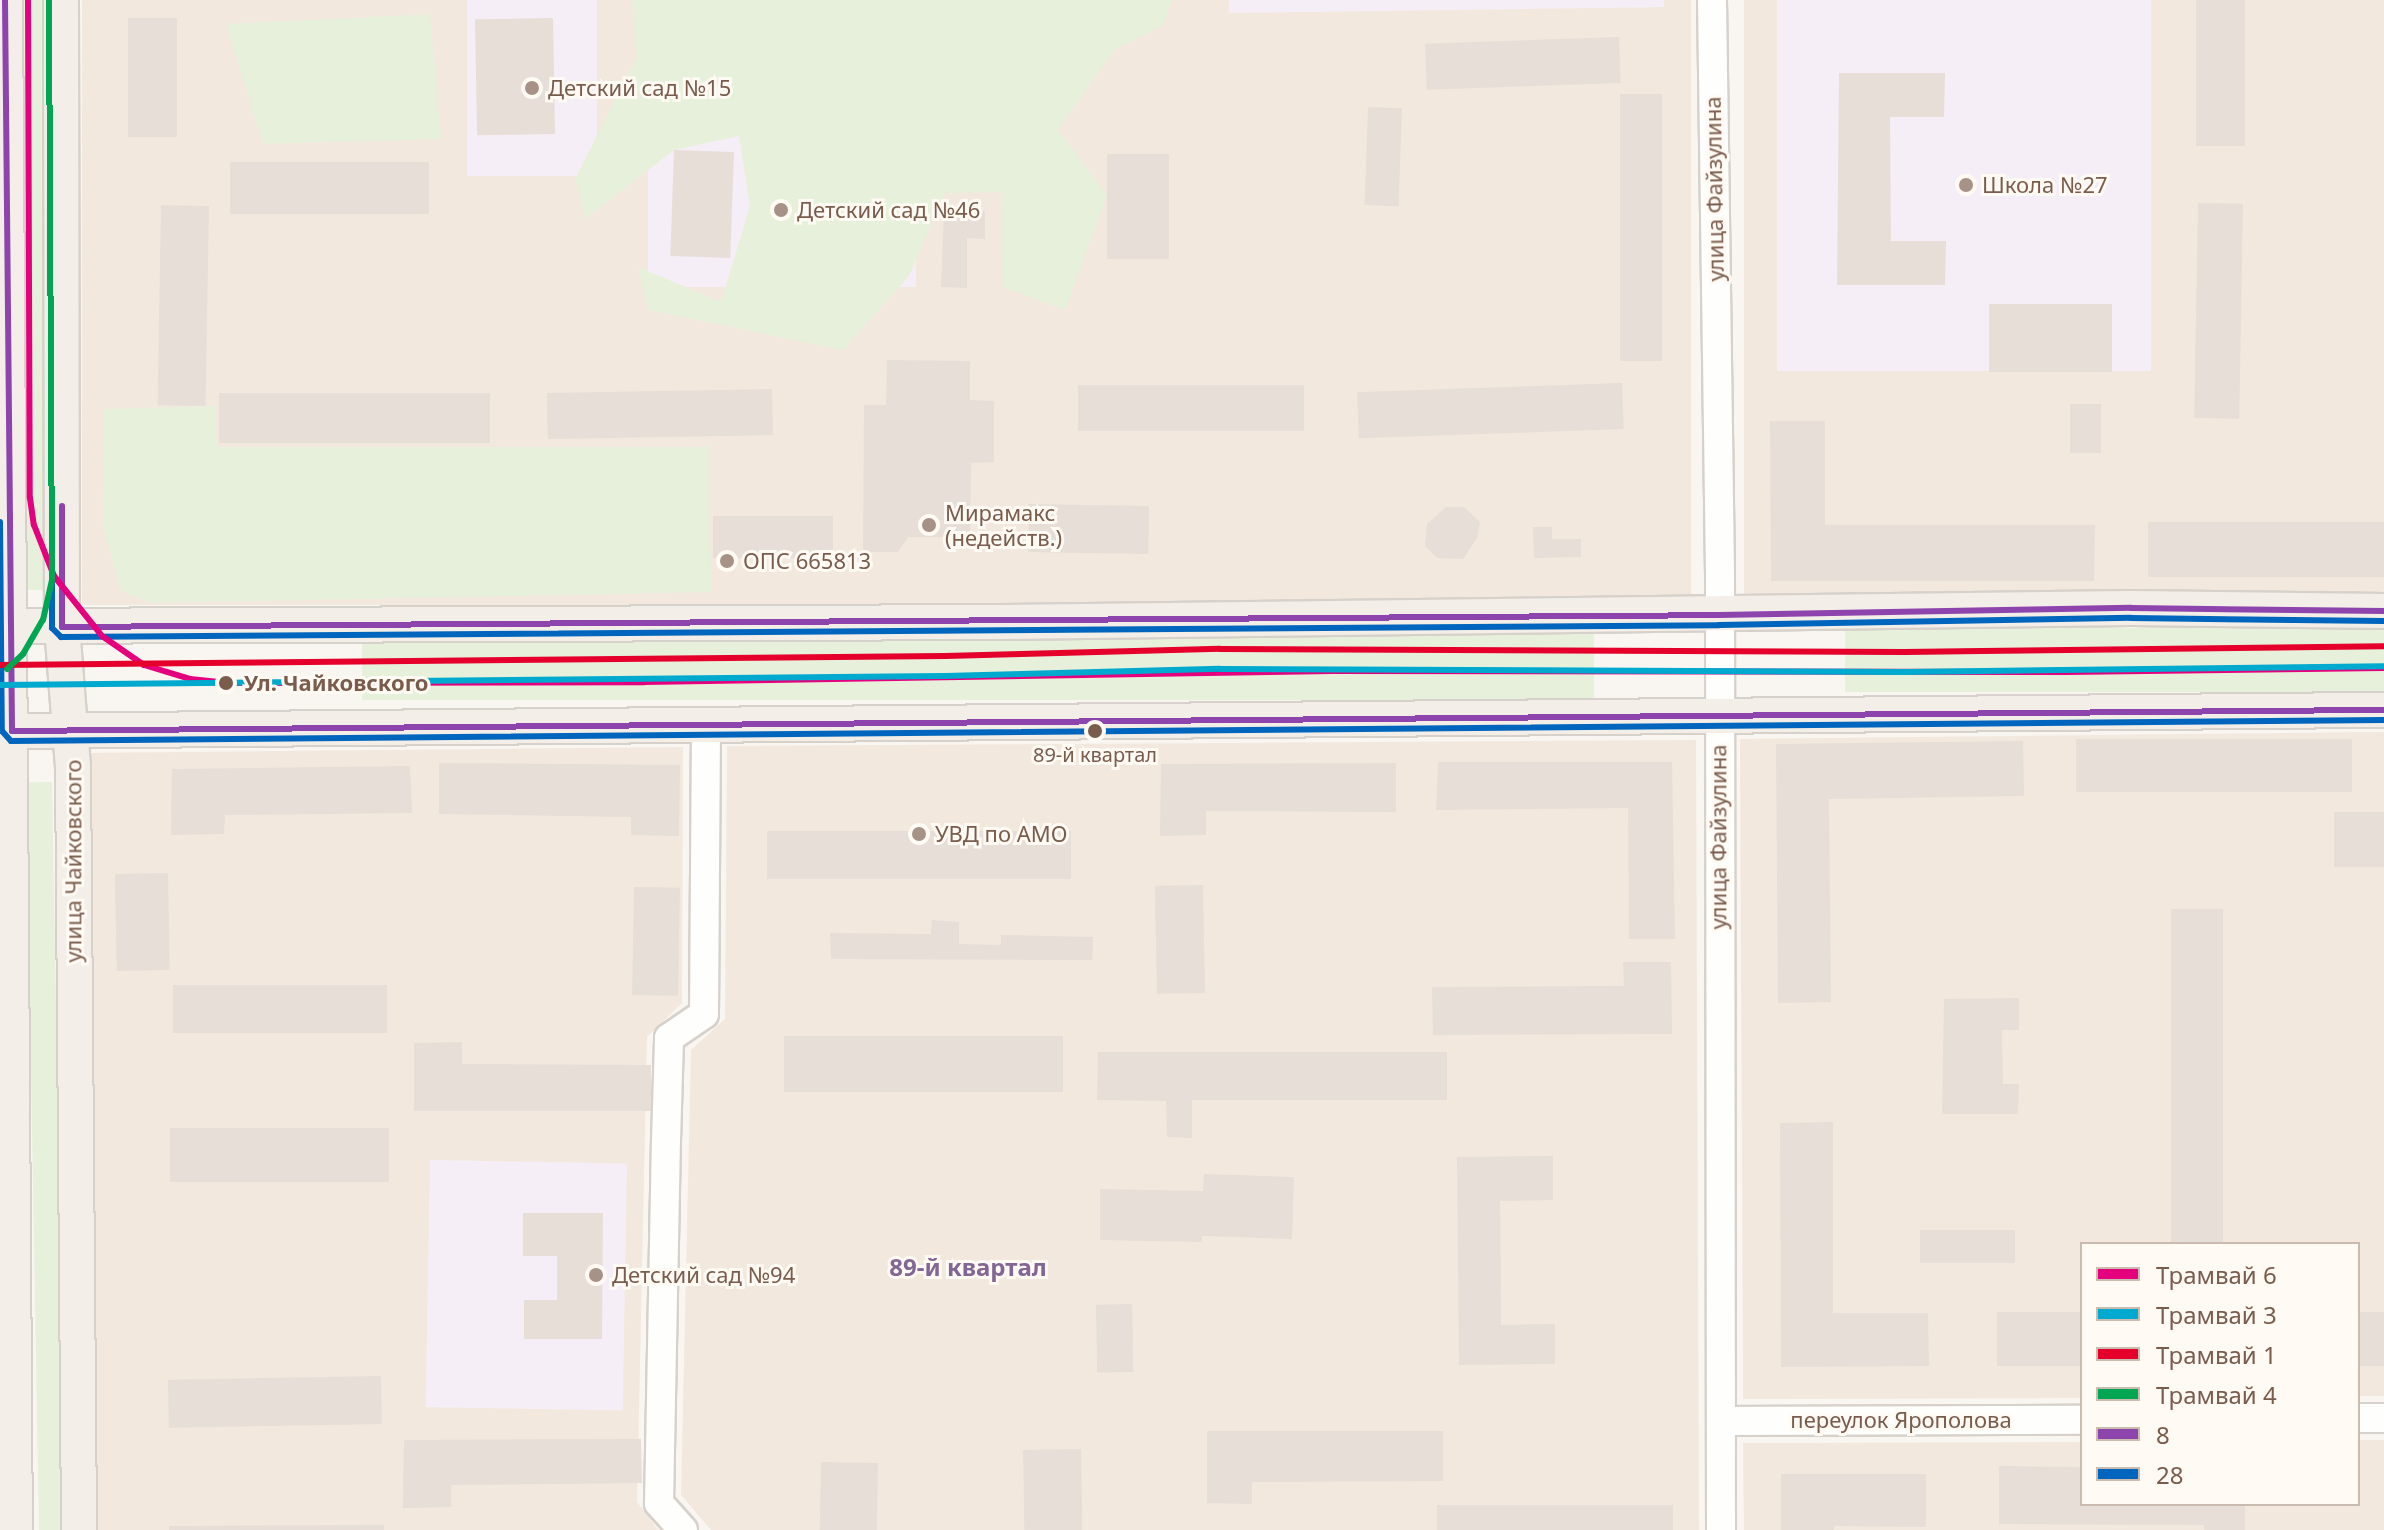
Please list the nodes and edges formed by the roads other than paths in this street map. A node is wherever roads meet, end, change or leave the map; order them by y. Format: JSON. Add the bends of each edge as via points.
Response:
{"nodes":[{"id":1,"x":5,"y":0,"type":"edge"},
{"id":2,"x":61,"y":0,"type":"edge"},
{"id":3,"x":1712,"y":0,"type":"edge"},
{"id":4,"x":2384,"y":611,"type":"edge"},
{"id":5,"x":1719,"y":615,"type":"junction"},
{"id":6,"x":4,"y":626,"type":"edge"},
{"id":7,"x":62,"y":627,"type":"junction"},
{"id":8,"x":2384,"y":710,"type":"edge"},
{"id":9,"x":1718,"y":717,"type":"junction"},
{"id":10,"x":706,"y":724,"type":"junction"},
{"id":11,"x":6,"y":730,"type":"edge"},
{"id":12,"x":72,"y":732,"type":"junction"},
{"id":13,"x":2360,"y":1418,"type":"edge"},
{"id":14,"x":2384,"y":1418,"type":"edge"},
{"id":15,"x":2080,"y":1420,"type":"edge"},
{"id":16,"x":1721,"y":1421,"type":"junction"},
{"id":17,"x":15,"y":1530,"type":"edge"},
{"id":18,"x":79,"y":1530,"type":"edge"},
{"id":19,"x":683,"y":1530,"type":"edge"},
{"id":20,"x":1721,"y":1530,"type":"edge"}],
"edges":[{"from":1,"to":6,"type":"main road"},
{"from":2,"to":7,"type":"main road","name":"улица Чайковского"},
{"from":3,"to":5,"type":"street","name":"улица Файзулина"},
{"from":4,"to":5,"type":"main road","via":[[2131,608]]},
{"from":5,"to":7,"type":"main road"},
{"from":5,"to":9,"type":"street","name":"улица Файзулина"},
{"from":6,"to":7,"type":"main road"},
{"from":6,"to":11,"type":"main road"},
{"from":7,"to":12,"type":"main road","name":"улица Чайковского"},
{"from":8,"to":9,"type":"main road"},
{"from":9,"to":10,"type":"main road"},
{"from":9,"to":16,"type":"street","name":"улица Файзулина"},
{"from":10,"to":12,"type":"main road"},
{"from":10,"to":19,"type":"street","via":[[704,1014],[669,1038],[667,1097],[659,1503]]},
{"from":11,"to":12,"type":"main road"},
{"from":11,"to":17,"type":"main road"},
{"from":12,"to":18,"type":"main road","name":"улица Чайковского"},
{"from":13,"to":14,"type":"street"},
{"from":15,"to":16,"type":"street","name":"переулок Ярополова"},
{"from":16,"to":20,"type":"street","name":"улица Файзулина"}]}
